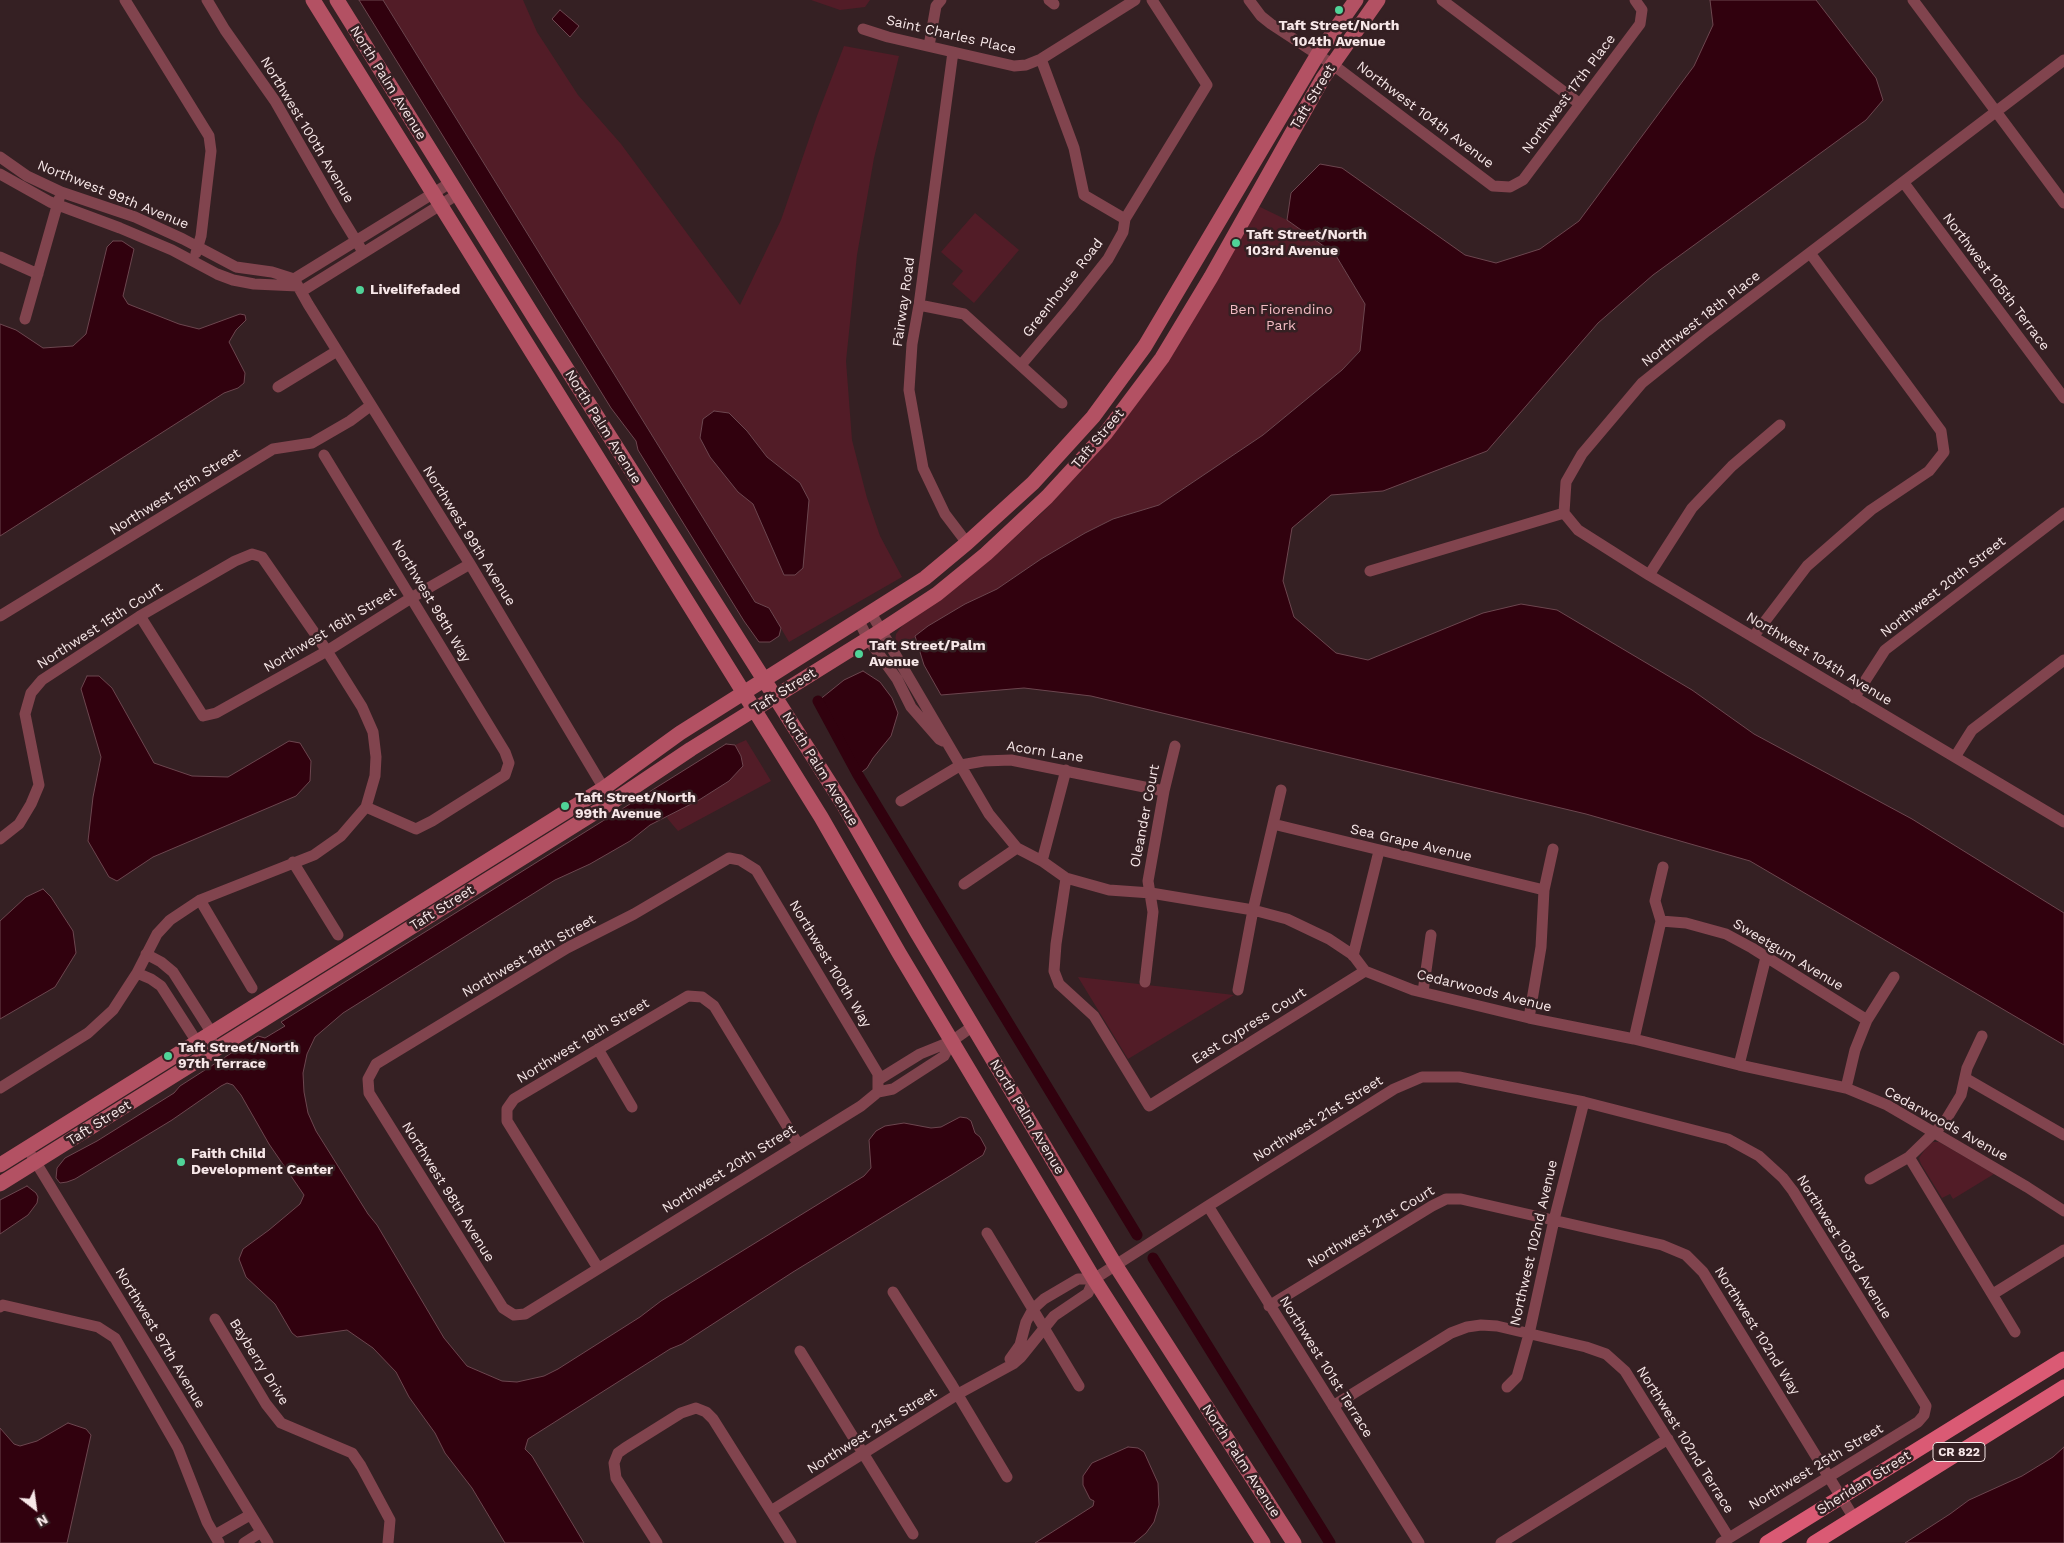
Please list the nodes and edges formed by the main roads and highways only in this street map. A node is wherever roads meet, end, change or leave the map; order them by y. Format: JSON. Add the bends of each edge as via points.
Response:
{"nodes":[{"id":1,"x":2064,"y":1359,"type":"edge"},
{"id":2,"x":2064,"y":1387,"type":"edge"},
{"id":3,"x":1767,"y":1543,"type":"edge"},
{"id":4,"x":1814,"y":1543,"type":"edge"}],
"edges":[{"from":1,"to":3,"type":"main road","name":"Sheridan Street","number":"CR 822"},
{"from":2,"to":4,"type":"main road","name":"Sheridan Street","number":"CR 822"}]}
